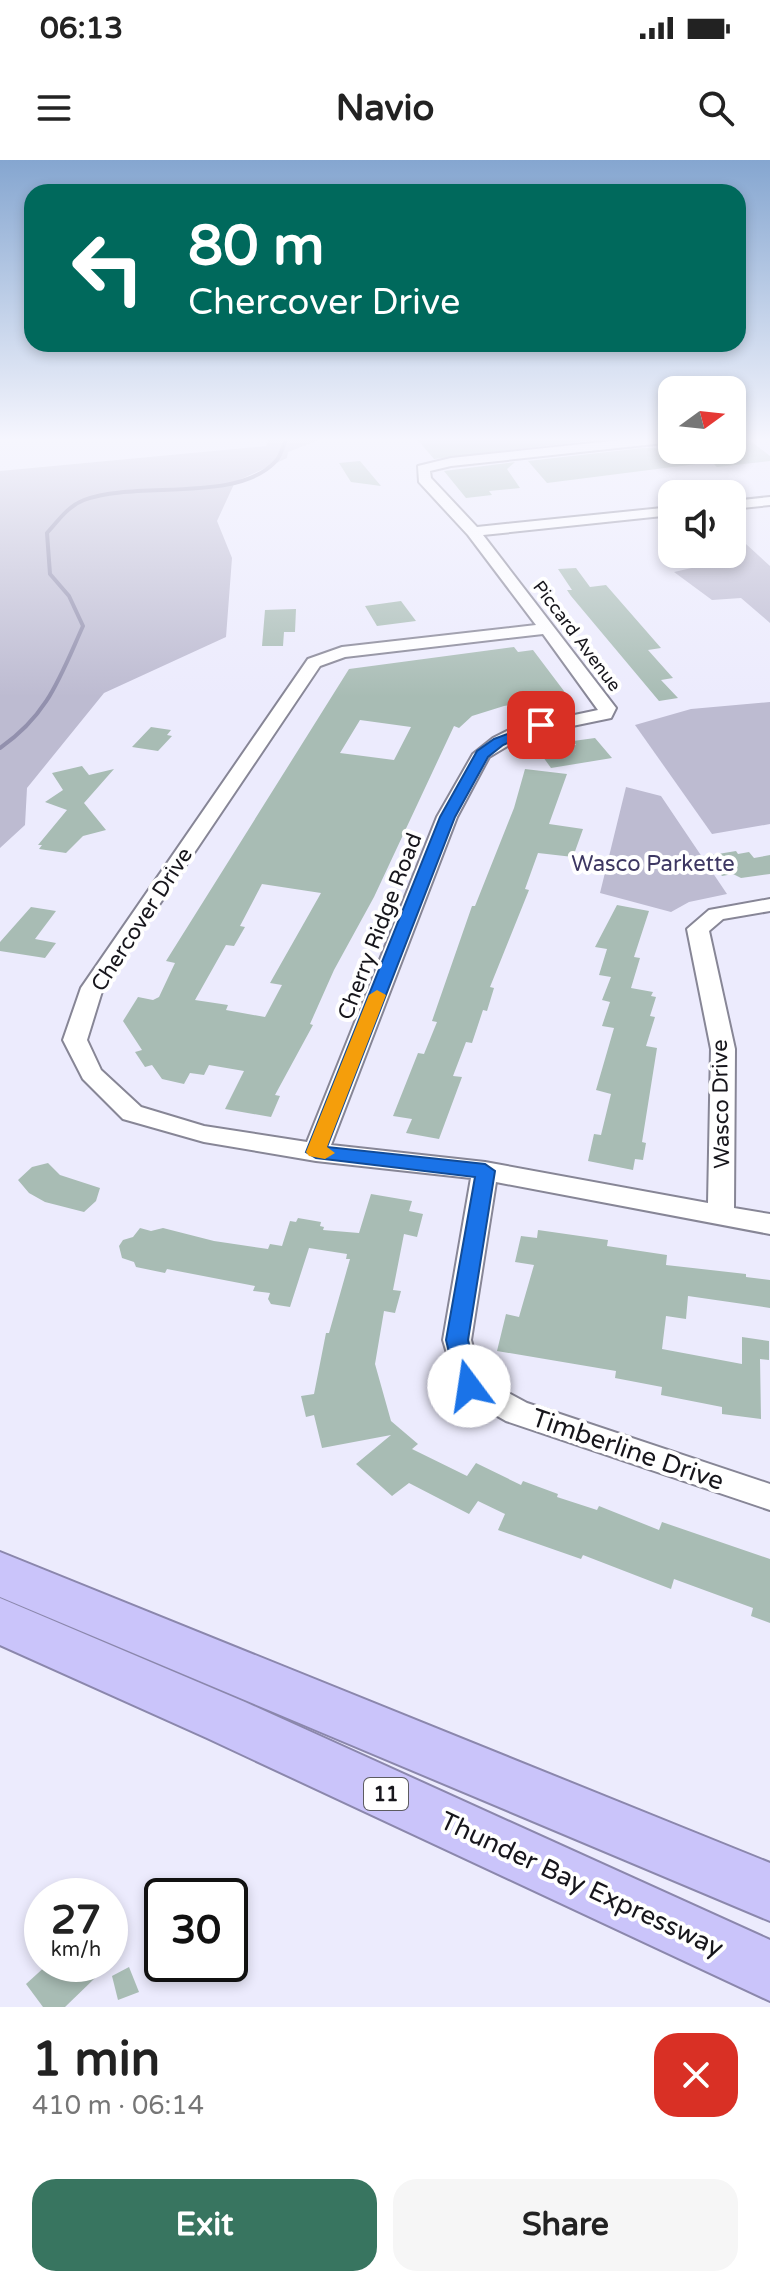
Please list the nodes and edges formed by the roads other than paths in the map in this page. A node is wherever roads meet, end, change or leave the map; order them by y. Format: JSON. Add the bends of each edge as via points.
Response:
{"nodes":[{"id":1,"x":467,"y":525,"type":"edge"},
{"id":2,"x":538,"y":525,"type":"edge"},
{"id":3,"x":473,"y":532,"type":"junction"},
{"id":4,"x":547,"y":629,"type":"junction"},
{"id":5,"x":605,"y":714,"type":"joint"},
{"id":6,"x":770,"y":905,"type":"edge"},
{"id":7,"x":316,"y":1152,"type":"junction"},
{"id":8,"x":485,"y":1171,"type":"junction"},
{"id":9,"x":721,"y":1215,"type":"junction"},
{"id":10,"x":770,"y":1224,"type":"edge"},
{"id":11,"x":770,"y":1497,"type":"edge"},
{"id":12,"x":0,"y":1574,"type":"edge"},
{"id":13,"x":0,"y":1621,"type":"edge"},
{"id":14,"x":770,"y":1892,"type":"edge"},
{"id":15,"x":770,"y":1971,"type":"edge"}],
"edges":[{"from":1,"to":3,"type":"street","name":"Piccard Avenue"},
{"from":2,"to":3,"type":"street"},
{"from":3,"to":4,"type":"street","name":"Piccard Avenue"},
{"from":4,"to":5,"type":"street","name":"Piccard Avenue","via":[[607,708]]},
{"from":4,"to":7,"type":"street","name":"Chercover Drive","via":[[342,652],[314,663],[92,988],[75,1040],[91,1074],[132,1113],[204,1134]]},
{"from":5,"to":7,"type":"street","name":"Cherry Ridge Road","via":[[519,732],[482,754],[447,817]]},
{"from":6,"to":9,"type":"street","name":"Wasco Drive","via":[[716,914],[698,929],[723,1049]]},
{"from":7,"to":8,"type":"street","name":"Chercover Drive"},
{"from":8,"to":9,"type":"street","name":"Chercover Drive"},
{"from":8,"to":11,"type":"street","name":"Timberline Drive","via":[[457,1340],[469,1386],[517,1412]]},
{"from":9,"to":10,"type":"street","name":"Chercover Drive"},
{"from":12,"to":14,"type":"highway","number":"11"},
{"from":13,"to":15,"type":"highway","name":"Thunder Bay Expressway","number":"11"}]}
